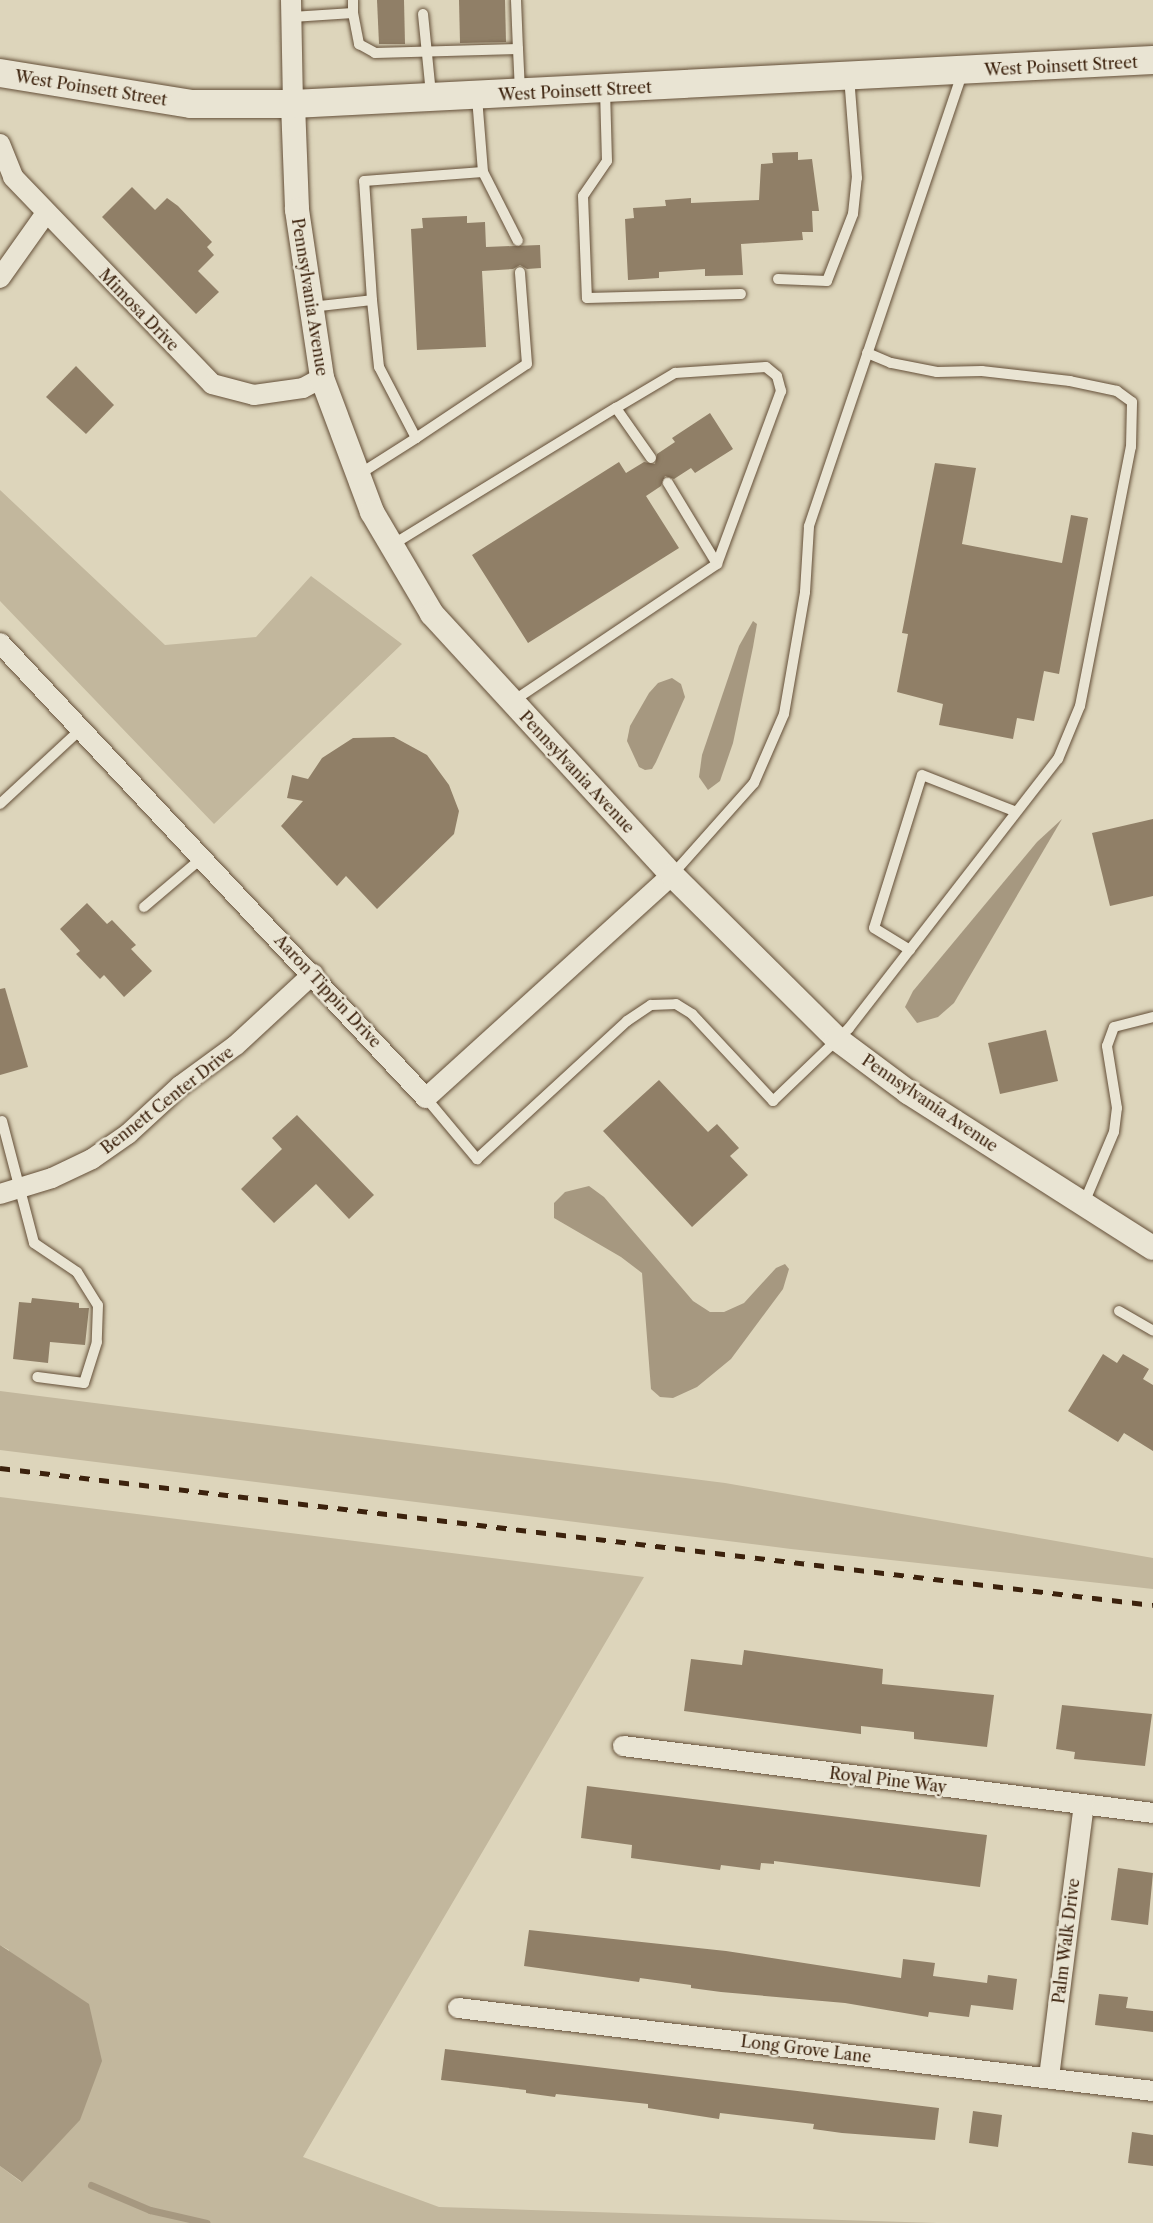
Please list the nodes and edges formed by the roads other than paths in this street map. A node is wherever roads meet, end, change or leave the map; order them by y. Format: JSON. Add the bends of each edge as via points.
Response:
{"nodes":[{"id":1,"x":353,"y":0,"type":"edge"},
{"id":2,"x":516,"y":0,"type":"edge"},
{"id":3,"x":292,"y":9,"type":"edge"},
{"id":4,"x":353,"y":13,"type":"junction"},
{"id":5,"x":423,"y":14,"type":"dead end"},
{"id":6,"x":518,"y":49,"type":"junction"},
{"id":7,"x":428,"y":53,"type":"junction"},
{"id":8,"x":1153,"y":60,"type":"edge"},
{"id":9,"x":963,"y":71,"type":"junction"},
{"id":10,"x":0,"y":73,"type":"edge"},
{"id":11,"x":849,"y":77,"type":"junction"},
{"id":12,"x":605,"y":90,"type":"junction"},
{"id":13,"x":521,"y":95,"type":"junction"},
{"id":14,"x":477,"y":97,"type":"junction"},
{"id":15,"x":432,"y":99,"type":"junction"},
{"id":16,"x":293,"y":104,"type":"junction"},
{"id":17,"x":0,"y":144,"type":"edge"},
{"id":18,"x":483,"y":172,"type":"junction"},
{"id":19,"x":46,"y":213,"type":"junction"},
{"id":20,"x":518,"y":241,"type":"dead end"},
{"id":21,"x":520,"y":272,"type":"dead end"},
{"id":22,"x":0,"y":278,"type":"edge"},
{"id":23,"x":778,"y":279,"type":"dead end"},
{"id":24,"x":741,"y":294,"type":"dead end"},
{"id":25,"x":372,"y":300,"type":"junction"},
{"id":26,"x":311,"y":307,"type":"junction"},
{"id":27,"x":867,"y":354,"type":"junction"},
{"id":28,"x":322,"y":378,"type":"junction"},
{"id":29,"x":616,"y":408,"type":"junction"},
{"id":30,"x":416,"y":438,"type":"junction"},
{"id":31,"x":651,"y":458,"type":"dead end"},
{"id":32,"x":358,"y":475,"type":"junction"},
{"id":33,"x":668,"y":483,"type":"dead end"},
{"id":34,"x":391,"y":546,"type":"junction"},
{"id":35,"x":717,"y":564,"type":"junction"},
{"id":36,"x":0,"y":643,"type":"edge"},
{"id":37,"x":513,"y":701,"type":"junction"},
{"id":38,"x":81,"y":729,"type":"junction"},
{"id":39,"x":0,"y":804,"type":"edge"},
{"id":40,"x":1014,"y":811,"type":"junction"},
{"id":41,"x":203,"y":857,"type":"junction"},
{"id":42,"x":672,"y":875,"type":"junction"},
{"id":43,"x":144,"y":907,"type":"dead end"},
{"id":44,"x":910,"y":950,"type":"junction"},
{"id":45,"x":313,"y":974,"type":"junction"},
{"id":46,"x":1153,"y":1017,"type":"edge"},
{"id":47,"x":837,"y":1039,"type":"junction"},
{"id":48,"x":426,"y":1098,"type":"junction"},
{"id":49,"x":2,"y":1121,"type":"dead end"},
{"id":50,"x":21,"y":1188,"type":"junction"},
{"id":51,"x":0,"y":1194,"type":"edge"},
{"id":52,"x":1084,"y":1204,"type":"junction"},
{"id":53,"x":1153,"y":1248,"type":"edge"},
{"id":54,"x":1119,"y":1311,"type":"dead end"},
{"id":55,"x":1153,"y":1331,"type":"edge"},
{"id":56,"x":37,"y":1377,"type":"dead end"},
{"id":57,"x":624,"y":1746,"type":"dead end"},
{"id":58,"x":1084,"y":1805,"type":"junction"},
{"id":59,"x":1153,"y":1813,"type":"edge"},
{"id":60,"x":458,"y":2008,"type":"dead end"},
{"id":61,"x":1049,"y":2078,"type":"junction"},
{"id":62,"x":1153,"y":2091,"type":"edge"}],
"edges":[{"from":1,"to":4,"type":"lane"},
{"from":2,"to":6,"type":"lane"},
{"from":3,"to":4,"type":"lane"},
{"from":3,"to":16,"type":"street"},
{"from":4,"to":7,"type":"lane","via":[[359,44],[375,53]]},
{"from":5,"to":7,"type":"lane"},
{"from":6,"to":7,"type":"lane"},
{"from":6,"to":13,"type":"lane"},
{"from":7,"to":15,"type":"lane"},
{"from":8,"to":9,"type":"main road","name":"West Poinsett Street"},
{"from":9,"to":11,"type":"main road","name":"West Poinsett Street"},
{"from":9,"to":27,"type":"lane"},
{"from":10,"to":16,"type":"main road","name":"West Poinsett Street","via":[[191,104]]},
{"from":11,"to":12,"type":"main road","name":"West Poinsett Street"},
{"from":11,"to":23,"type":"lane","via":[[857,178],[853,214],[827,281]]},
{"from":12,"to":13,"type":"main road","name":"West Poinsett Street"},
{"from":12,"to":24,"type":"lane","via":[[607,161],[583,196],[587,298]]},
{"from":13,"to":14,"type":"main road","name":"West Poinsett Street"},
{"from":14,"to":15,"type":"main road","name":"West Poinsett Street"},
{"from":14,"to":18,"type":"lane"},
{"from":15,"to":16,"type":"main road","name":"West Poinsett Street"},
{"from":16,"to":26,"type":"street","name":"Pennsylvania Avenue","via":[[297,210]]},
{"from":17,"to":19,"type":"street","name":"Mimosa Drive","via":[[13,177]]},
{"from":18,"to":20,"type":"lane"},
{"from":18,"to":25,"type":"lane","via":[[364,181]]},
{"from":19,"to":22,"type":"street"},
{"from":19,"to":28,"type":"street","name":"Mimosa Drive","via":[[212,384],[254,395],[303,388]]},
{"from":21,"to":30,"type":"lane","via":[[526,364]]},
{"from":25,"to":26,"type":"lane"},
{"from":25,"to":30,"type":"lane","via":[[379,368]]},
{"from":26,"to":28,"type":"street","name":"Pennsylvania Avenue"},
{"from":27,"to":40,"type":"lane","via":[[937,372],[982,371],[1070,381],[1117,391],[1132,402],[1131,447],[1080,706],[1058,759]]},
{"from":27,"to":42,"type":"lane","via":[[809,526],[805,592],[784,714],[754,783]]},
{"from":28,"to":32,"type":"street","name":"Pennsylvania Avenue"},
{"from":29,"to":31,"type":"lane"},
{"from":29,"to":34,"type":"lane"},
{"from":29,"to":35,"type":"lane","via":[[675,373],[765,368],[777,376],[781,391]]},
{"from":30,"to":32,"type":"lane"},
{"from":32,"to":34,"type":"street","name":"Pennsylvania Avenue"},
{"from":33,"to":35,"type":"lane"},
{"from":34,"to":37,"type":"street","name":"Pennsylvania Avenue","via":[[432,614]]},
{"from":35,"to":37,"type":"lane"},
{"from":36,"to":38,"type":"street","name":"Aaron Tippin Drive"},
{"from":37,"to":42,"type":"street","name":"Pennsylvania Avenue"},
{"from":38,"to":39,"type":"lane"},
{"from":38,"to":41,"type":"street","name":"Aaron Tippin Drive"},
{"from":40,"to":44,"type":"lane"},
{"from":40,"to":44,"type":"lane","via":[[922,775],[874,927]]},
{"from":41,"to":43,"type":"lane"},
{"from":41,"to":45,"type":"street","name":"Aaron Tippin Drive"},
{"from":42,"to":47,"type":"street","name":"Pennsylvania Avenue"},
{"from":42,"to":48,"type":"street"},
{"from":44,"to":47,"type":"lane"},
{"from":45,"to":48,"type":"street","name":"Aaron Tippin Drive"},
{"from":45,"to":50,"type":"street","name":"Bennett Center Drive","via":[[236,1045],[186,1081],[128,1134],[92,1159]]},
{"from":46,"to":52,"type":"lane","via":[[1114,1027],[1107,1046],[1117,1108],[1114,1132]]},
{"from":47,"to":48,"type":"lane","via":[[773,1101],[693,1014],[676,1004],[651,1005],[627,1021],[477,1159]]},
{"from":47,"to":52,"type":"street","name":"Pennsylvania Avenue","via":[[908,1092]]},
{"from":49,"to":50,"type":"lane"},
{"from":50,"to":51,"type":"street","name":"Bennett Center Drive"},
{"from":50,"to":56,"type":"lane","via":[[34,1243],[77,1272],[98,1305],[97,1341],[84,1383]]},
{"from":52,"to":53,"type":"street","name":"Pennsylvania Avenue"},
{"from":54,"to":55,"type":"lane"},
{"from":57,"to":58,"type":"street","name":"Royal Pine Way"},
{"from":58,"to":59,"type":"street","name":"Royal Pine Way"},
{"from":58,"to":61,"type":"street","name":"Palm Walk Drive"},
{"from":60,"to":61,"type":"street","name":"Long Grove Lane"},
{"from":61,"to":62,"type":"street","name":"Long Grove Lane"}]}
